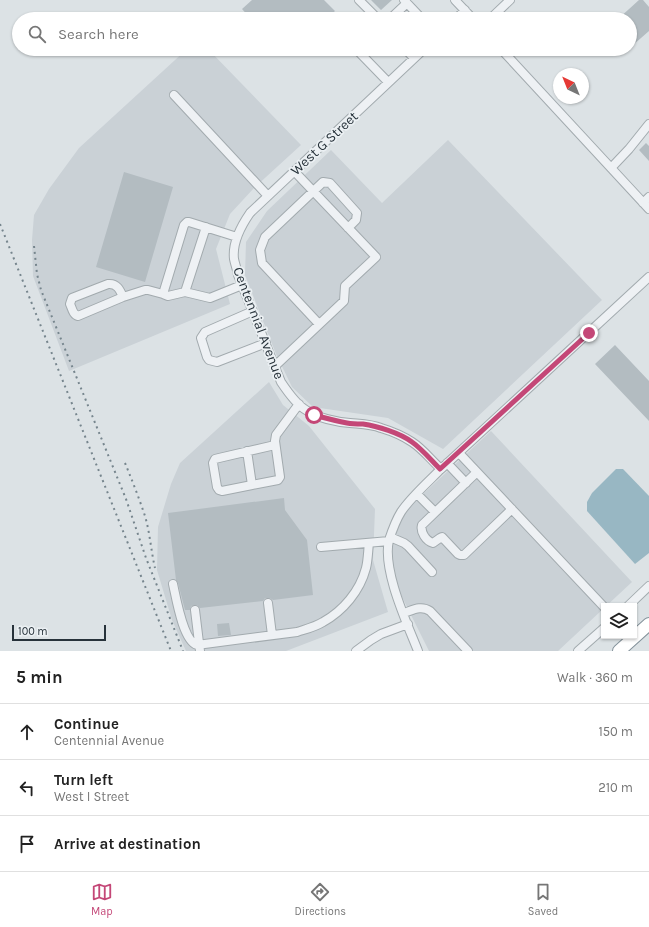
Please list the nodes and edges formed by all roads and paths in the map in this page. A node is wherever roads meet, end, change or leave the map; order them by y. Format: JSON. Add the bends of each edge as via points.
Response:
{"nodes":[{"id":1,"x":359,"y":0,"type":"edge"},
{"id":2,"x":455,"y":0,"type":"edge"},
{"id":3,"x":510,"y":0,"type":"edge"},
{"id":4,"x":406,"y":1,"type":"edge"},
{"id":5,"x":465,"y":10,"type":"edge"},
{"id":6,"x":371,"y":12,"type":"edge"},
{"id":7,"x":396,"y":12,"type":"edge"},
{"id":8,"x":416,"y":12,"type":"edge"},
{"id":9,"x":497,"y":12,"type":"edge"},
{"id":10,"x":363,"y":56,"type":"edge"},
{"id":11,"x":507,"y":56,"type":"edge"},
{"id":12,"x":414,"y":58,"type":"edge"},
{"id":13,"x":388,"y":82,"type":"junction"},
{"id":14,"x":174,"y":95,"type":"dead end"},
{"id":15,"x":649,"y":124,"type":"edge"},
{"id":16,"x":611,"y":168,"type":"junction"},
{"id":17,"x":294,"y":171,"type":"junction"},
{"id":18,"x":313,"y":191,"type":"junction"},
{"id":19,"x":268,"y":196,"type":"junction"},
{"id":20,"x":646,"y":200,"type":"edge"},
{"id":21,"x":649,"y":210,"type":"edge"},
{"id":22,"x":206,"y":228,"type":"junction"},
{"id":23,"x":348,"y":228,"type":"junction"},
{"id":24,"x":236,"y":240,"type":"junction"},
{"id":25,"x":649,"y":277,"type":"edge"},
{"id":26,"x":242,"y":286,"type":"junction"},
{"id":27,"x":185,"y":292,"type":"junction"},
{"id":28,"x":163,"y":294,"type":"junction"},
{"id":29,"x":123,"y":297,"type":"junction"},
{"id":30,"x":253,"y":311,"type":"junction"},
{"id":31,"x":319,"y":324,"type":"junction"},
{"id":32,"x":266,"y":343,"type":"junction"},
{"id":33,"x":275,"y":366,"type":"junction"},
{"id":34,"x":299,"y":404,"type":"junction"},
{"id":35,"x":275,"y":445,"type":"junction"},
{"id":36,"x":247,"y":451,"type":"junction"},
{"id":37,"x":459,"y":452,"type":"junction"},
{"id":38,"x":447,"y":464,"type":"junction"},
{"id":39,"x":440,"y":469,"type":"junction"},
{"id":40,"x":477,"y":472,"type":"junction"},
{"id":41,"x":466,"y":483,"type":"junction"},
{"id":42,"x":252,"y":485,"type":"junction"},
{"id":43,"x":417,"y":494,"type":"junction"},
{"id":44,"x":512,"y":509,"type":"junction"},
{"id":45,"x":435,"y":512,"type":"junction"},
{"id":46,"x":390,"y":539,"type":"junction"},
{"id":47,"x":369,"y":543,"type":"junction"},
{"id":48,"x":321,"y":547,"type":"dead end"},
{"id":49,"x":432,"y":572,"type":"dead end"},
{"id":50,"x":173,"y":584,"type":"dead end"},
{"id":51,"x":649,"y":586,"type":"edge"},
{"id":52,"x":268,"y":603,"type":"dead end"},
{"id":53,"x":631,"y":603,"type":"edge"},
{"id":54,"x":601,"y":604,"type":"edge"},
{"id":55,"x":195,"y":610,"type":"dead end"},
{"id":56,"x":404,"y":613,"type":"junction"},
{"id":57,"x":408,"y":624,"type":"junction"},
{"id":58,"x":649,"y":624,"type":"edge"},
{"id":59,"x":601,"y":631,"type":"edge"},
{"id":60,"x":272,"y":635,"type":"junction"},
{"id":61,"x":200,"y":648,"type":"edge"},
{"id":62,"x":356,"y":651,"type":"edge"},
{"id":63,"x":418,"y":651,"type":"edge"},
{"id":64,"x":468,"y":651,"type":"edge"},
{"id":65,"x":578,"y":651,"type":"edge"},
{"id":66,"x":619,"y":651,"type":"edge"}],
"edges":[{"from":1,"to":6,"type":"street"},
{"from":2,"to":5,"type":"street"},
{"from":3,"to":9,"type":"street"},
{"from":4,"to":7,"type":"street"},
{"from":4,"to":8,"type":"street"},
{"from":10,"to":13,"type":"street"},
{"from":11,"to":16,"type":"street"},
{"from":12,"to":13,"type":"street","name":"West G Street"},
{"from":13,"to":17,"type":"street","name":"West G Street"},
{"from":14,"to":19,"type":"street"},
{"from":15,"to":16,"type":"street"},
{"from":16,"to":20,"type":"street"},
{"from":17,"to":18,"type":"street"},
{"from":17,"to":19,"type":"street","name":"West G Street"},
{"from":18,"to":23,"type":"street"},
{"from":18,"to":23,"type":"street","via":[[323,182],[330,183],[357,212],[356,220]]},
{"from":18,"to":31,"type":"street","via":[[265,237],[260,250],[262,263]]},
{"from":19,"to":24,"type":"street","name":"West G Street","via":[[250,213]]},
{"from":20,"to":21,"type":"street"},
{"from":22,"to":24,"type":"street"},
{"from":22,"to":27,"type":"street"},
{"from":22,"to":28,"type":"street","via":[[189,222],[184,225]]},
{"from":23,"to":31,"type":"street","via":[[376,257],[345,286],[344,301]]},
{"from":24,"to":26,"type":"street","name":"Centennial Avenue","via":[[234,257]]},
{"from":25,"to":37,"type":"street"},
{"from":26,"to":27,"type":"street","via":[[210,298]]},
{"from":26,"to":30,"type":"street","name":"Centennial Avenue"},
{"from":27,"to":28,"type":"street","via":[[168,296]]},
{"from":28,"to":29,"type":"street","via":[[145,290]]},
{"from":29,"to":29,"type":"street","via":[[118,287],[112,284],[72,298],[70,304],[74,314],[78,316]]},
{"from":30,"to":32,"type":"street","name":"Centennial Avenue"},
{"from":30,"to":32,"type":"street","via":[[205,332],[201,338],[207,357],[218,362]]},
{"from":31,"to":33,"type":"street"},
{"from":32,"to":33,"type":"street","name":"Centennial Avenue"},
{"from":33,"to":34,"type":"street","name":"Centennial Avenue","via":[[282,382]]},
{"from":34,"to":35,"type":"street","via":[[276,435]]},
{"from":34,"to":39,"type":"street","name":"Centennial Avenue","via":[[314,415],[379,427],[395,434],[421,449]]},
{"from":35,"to":36,"type":"street"},
{"from":35,"to":42,"type":"street","via":[[280,477],[278,480]]},
{"from":36,"to":42,"type":"street"},
{"from":36,"to":42,"type":"street","via":[[215,459],[213,462],[219,490]]},
{"from":37,"to":38,"type":"street"},
{"from":37,"to":40,"type":"street"},
{"from":38,"to":39,"type":"street"},
{"from":38,"to":41,"type":"street"},
{"from":39,"to":43,"type":"street"},
{"from":40,"to":41,"type":"street"},
{"from":40,"to":44,"type":"street"},
{"from":41,"to":45,"type":"street"},
{"from":43,"to":45,"type":"street"},
{"from":43,"to":46,"type":"street","via":[[402,511]]},
{"from":44,"to":45,"type":"street","via":[[464,555],[458,554],[442,537],[432,543],[424,535],[422,525]]},
{"from":44,"to":54,"type":"street"},
{"from":46,"to":47,"type":"street"},
{"from":46,"to":49,"type":"street","via":[[404,542]]},
{"from":46,"to":56,"type":"street","via":[[390,573]]},
{"from":47,"to":48,"type":"street"},
{"from":47,"to":60,"type":"street","via":[[366,568],[346,604],[323,622],[309,629]]},
{"from":50,"to":61,"type":"street","via":[[188,638]]},
{"from":51,"to":53,"type":"street"},
{"from":52,"to":60,"type":"street"},
{"from":55,"to":61,"type":"street"},
{"from":56,"to":57,"type":"street"},
{"from":56,"to":64,"type":"street","via":[[426,608]]},
{"from":57,"to":62,"type":"street","via":[[381,634]]},
{"from":57,"to":63,"type":"street"},
{"from":58,"to":66,"type":"highway"},
{"from":59,"to":65,"type":"street"},
{"from":60,"to":61,"type":"street"}]}
